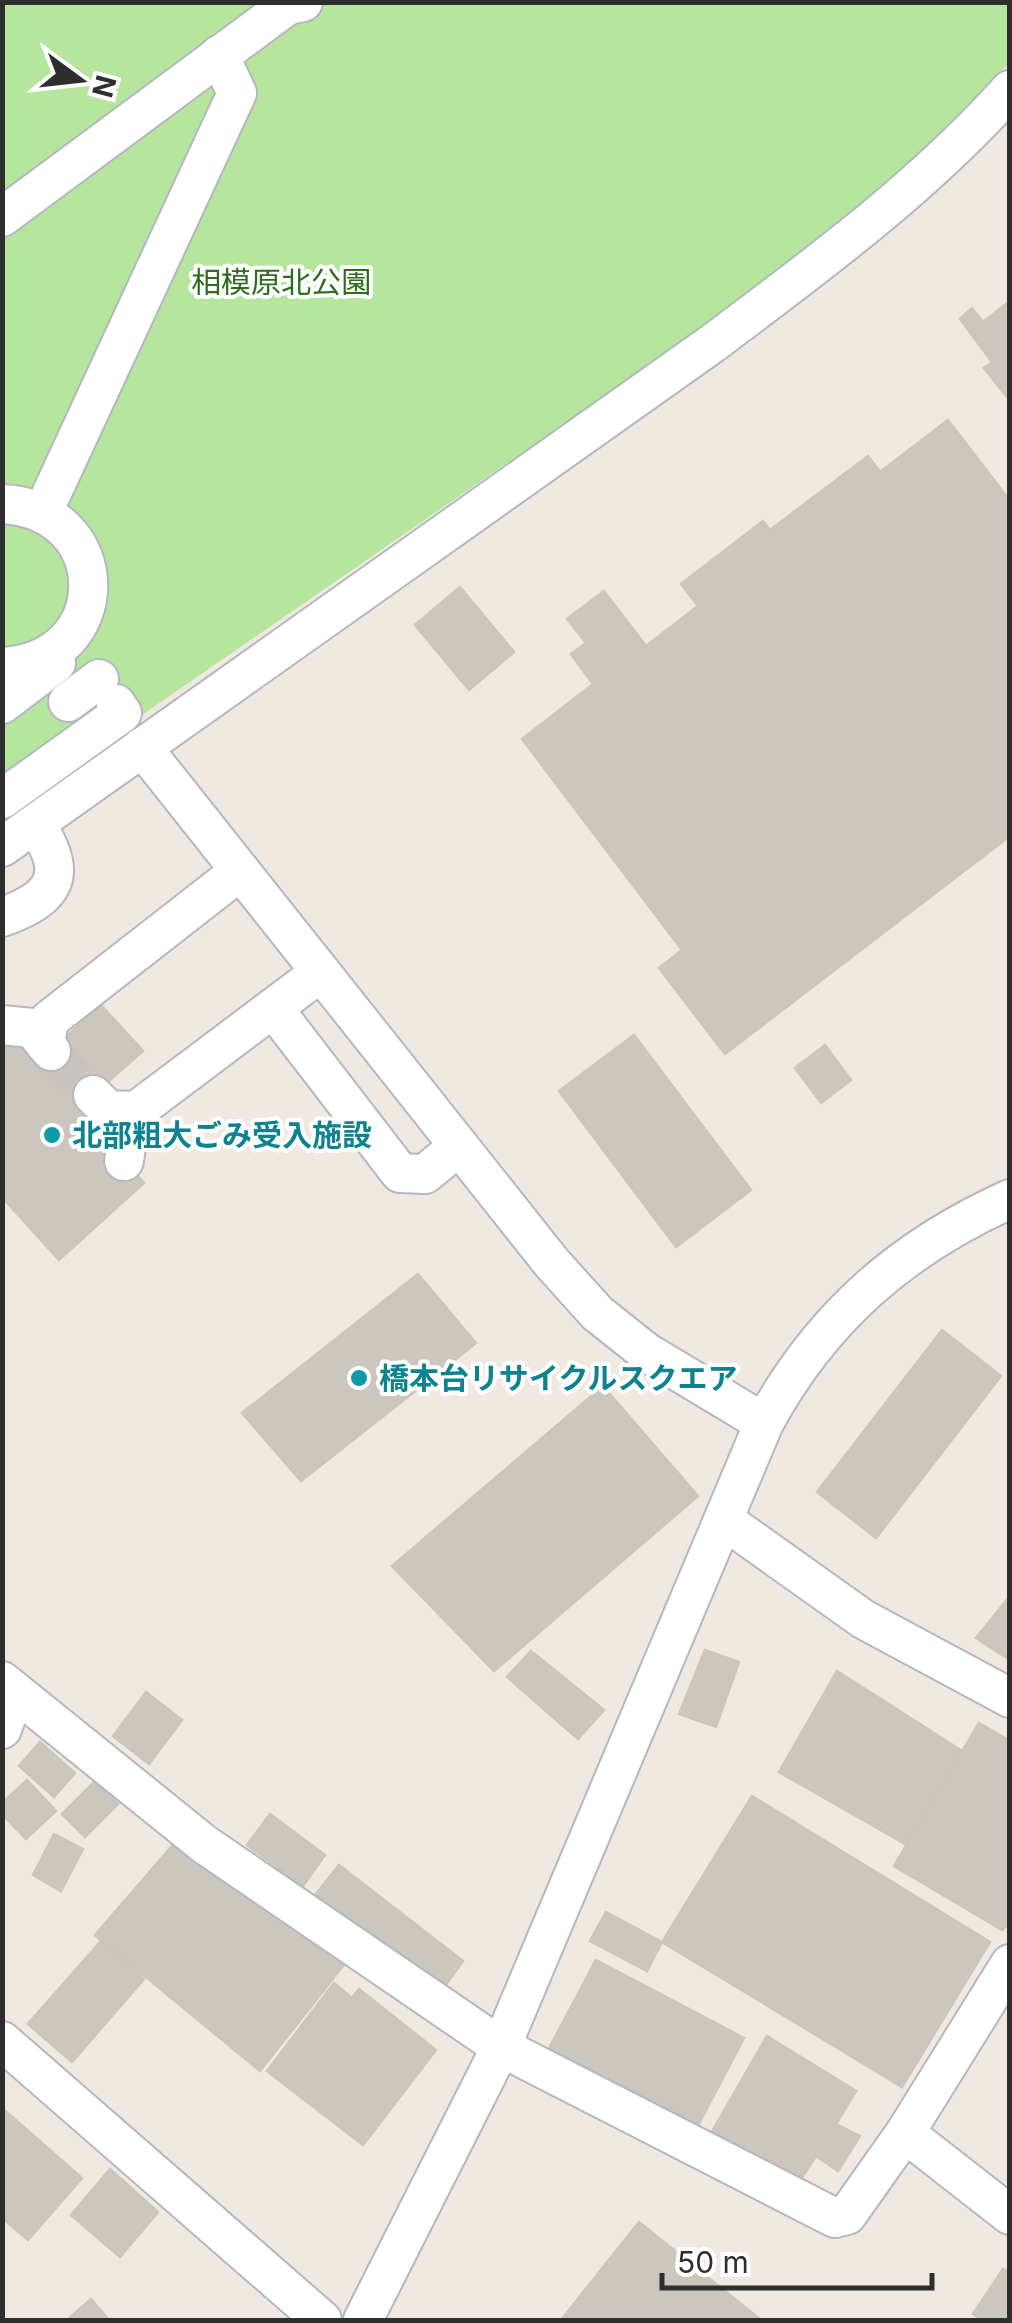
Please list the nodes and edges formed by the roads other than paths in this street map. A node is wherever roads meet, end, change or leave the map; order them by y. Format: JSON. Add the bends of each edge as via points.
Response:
{"nodes":[{"id":1,"x":303,"y":2,"type":"edge"},
{"id":2,"x":219,"y":55,"type":"junction"},
{"id":3,"x":1010,"y":90,"type":"edge"},
{"id":4,"x":2,"y":217,"type":"edge"},
{"id":5,"x":2,"y":504,"type":"edge"},
{"id":6,"x":43,"y":512,"type":"junction"},
{"id":7,"x":2,"y":667,"type":"edge"},
{"id":8,"x":75,"y":684,"type":"junction"},
{"id":9,"x":2,"y":704,"type":"edge"},
{"id":10,"x":142,"y":747,"type":"junction"},
{"id":11,"x":2,"y":800,"type":"edge"},
{"id":12,"x":35,"y":824,"type":"junction"},
{"id":13,"x":2,"y":847,"type":"edge"},
{"id":14,"x":240,"y":871,"type":"junction"},
{"id":15,"x":2,"y":917,"type":"edge"},
{"id":16,"x":321,"y":972,"type":"junction"},
{"id":17,"x":273,"y":1008,"type":"junction"},
{"id":18,"x":2,"y":1025,"type":"edge"},
{"id":19,"x":459,"y":1146,"type":"junction"},
{"id":20,"x":124,"y":1161,"type":"dead end"},
{"id":21,"x":1010,"y":1199,"type":"edge"},
{"id":22,"x":764,"y":1423,"type":"junction"},
{"id":23,"x":724,"y":1520,"type":"junction"},
{"id":24,"x":9,"y":1687,"type":"edge"},
{"id":25,"x":1010,"y":1698,"type":"edge"},
{"id":26,"x":2,"y":1729,"type":"edge"},
{"id":27,"x":1010,"y":1964,"type":"edge"},
{"id":28,"x":2,"y":2041,"type":"edge"},
{"id":29,"x":502,"y":2047,"type":"junction"},
{"id":30,"x":905,"y":2132,"type":"junction"},
{"id":31,"x":1010,"y":2215,"type":"edge"},
{"id":32,"x":322,"y":2320,"type":"edge"},
{"id":33,"x":363,"y":2320,"type":"edge"}],
"edges":[{"from":1,"to":2,"type":"street","via":[[288,5]]},
{"from":2,"to":4,"type":"street"},
{"from":2,"to":6,"type":"street","via":[[238,93]]},
{"from":3,"to":10,"type":"street","via":[[931,171],[824,260]]},
{"from":5,"to":6,"type":"street"},
{"from":6,"to":8,"type":"street","via":[[72,536],[88,570]]},
{"from":7,"to":8,"type":"street","via":[[21,666]]},
{"from":8,"to":9,"type":"street"},
{"from":8,"to":11,"type":"street"},
{"from":10,"to":12,"type":"street"},
{"from":10,"to":14,"type":"street"},
{"from":12,"to":13,"type":"street"},
{"from":12,"to":15,"type":"street","via":[[49,844],[55,876],[47,895]]},
{"from":14,"to":16,"type":"street"},
{"from":14,"to":18,"type":"street","via":[[49,1020],[48,1047],[32,1028]]},
{"from":16,"to":17,"type":"street"},
{"from":16,"to":19,"type":"street"},
{"from":17,"to":19,"type":"street","via":[[400,1173],[425,1174]]},
{"from":17,"to":20,"type":"street","via":[[136,1112],[100,1103],[128,1132]]},
{"from":19,"to":22,"type":"street","via":[[597,1314],[646,1352]]},
{"from":21,"to":22,"type":"street","via":[[925,1243],[878,1279],[816,1342]]},
{"from":22,"to":23,"type":"street"},
{"from":23,"to":25,"type":"street","via":[[863,1619]]},
{"from":23,"to":29,"type":"street"},
{"from":24,"to":26,"type":"street"},
{"from":24,"to":29,"type":"street","via":[[204,1844]]},
{"from":27,"to":30,"type":"street"},
{"from":28,"to":32,"type":"street"},
{"from":29,"to":30,"type":"street","via":[[835,2218],[846,2215]]},
{"from":29,"to":33,"type":"street"},
{"from":30,"to":31,"type":"street"}]}
